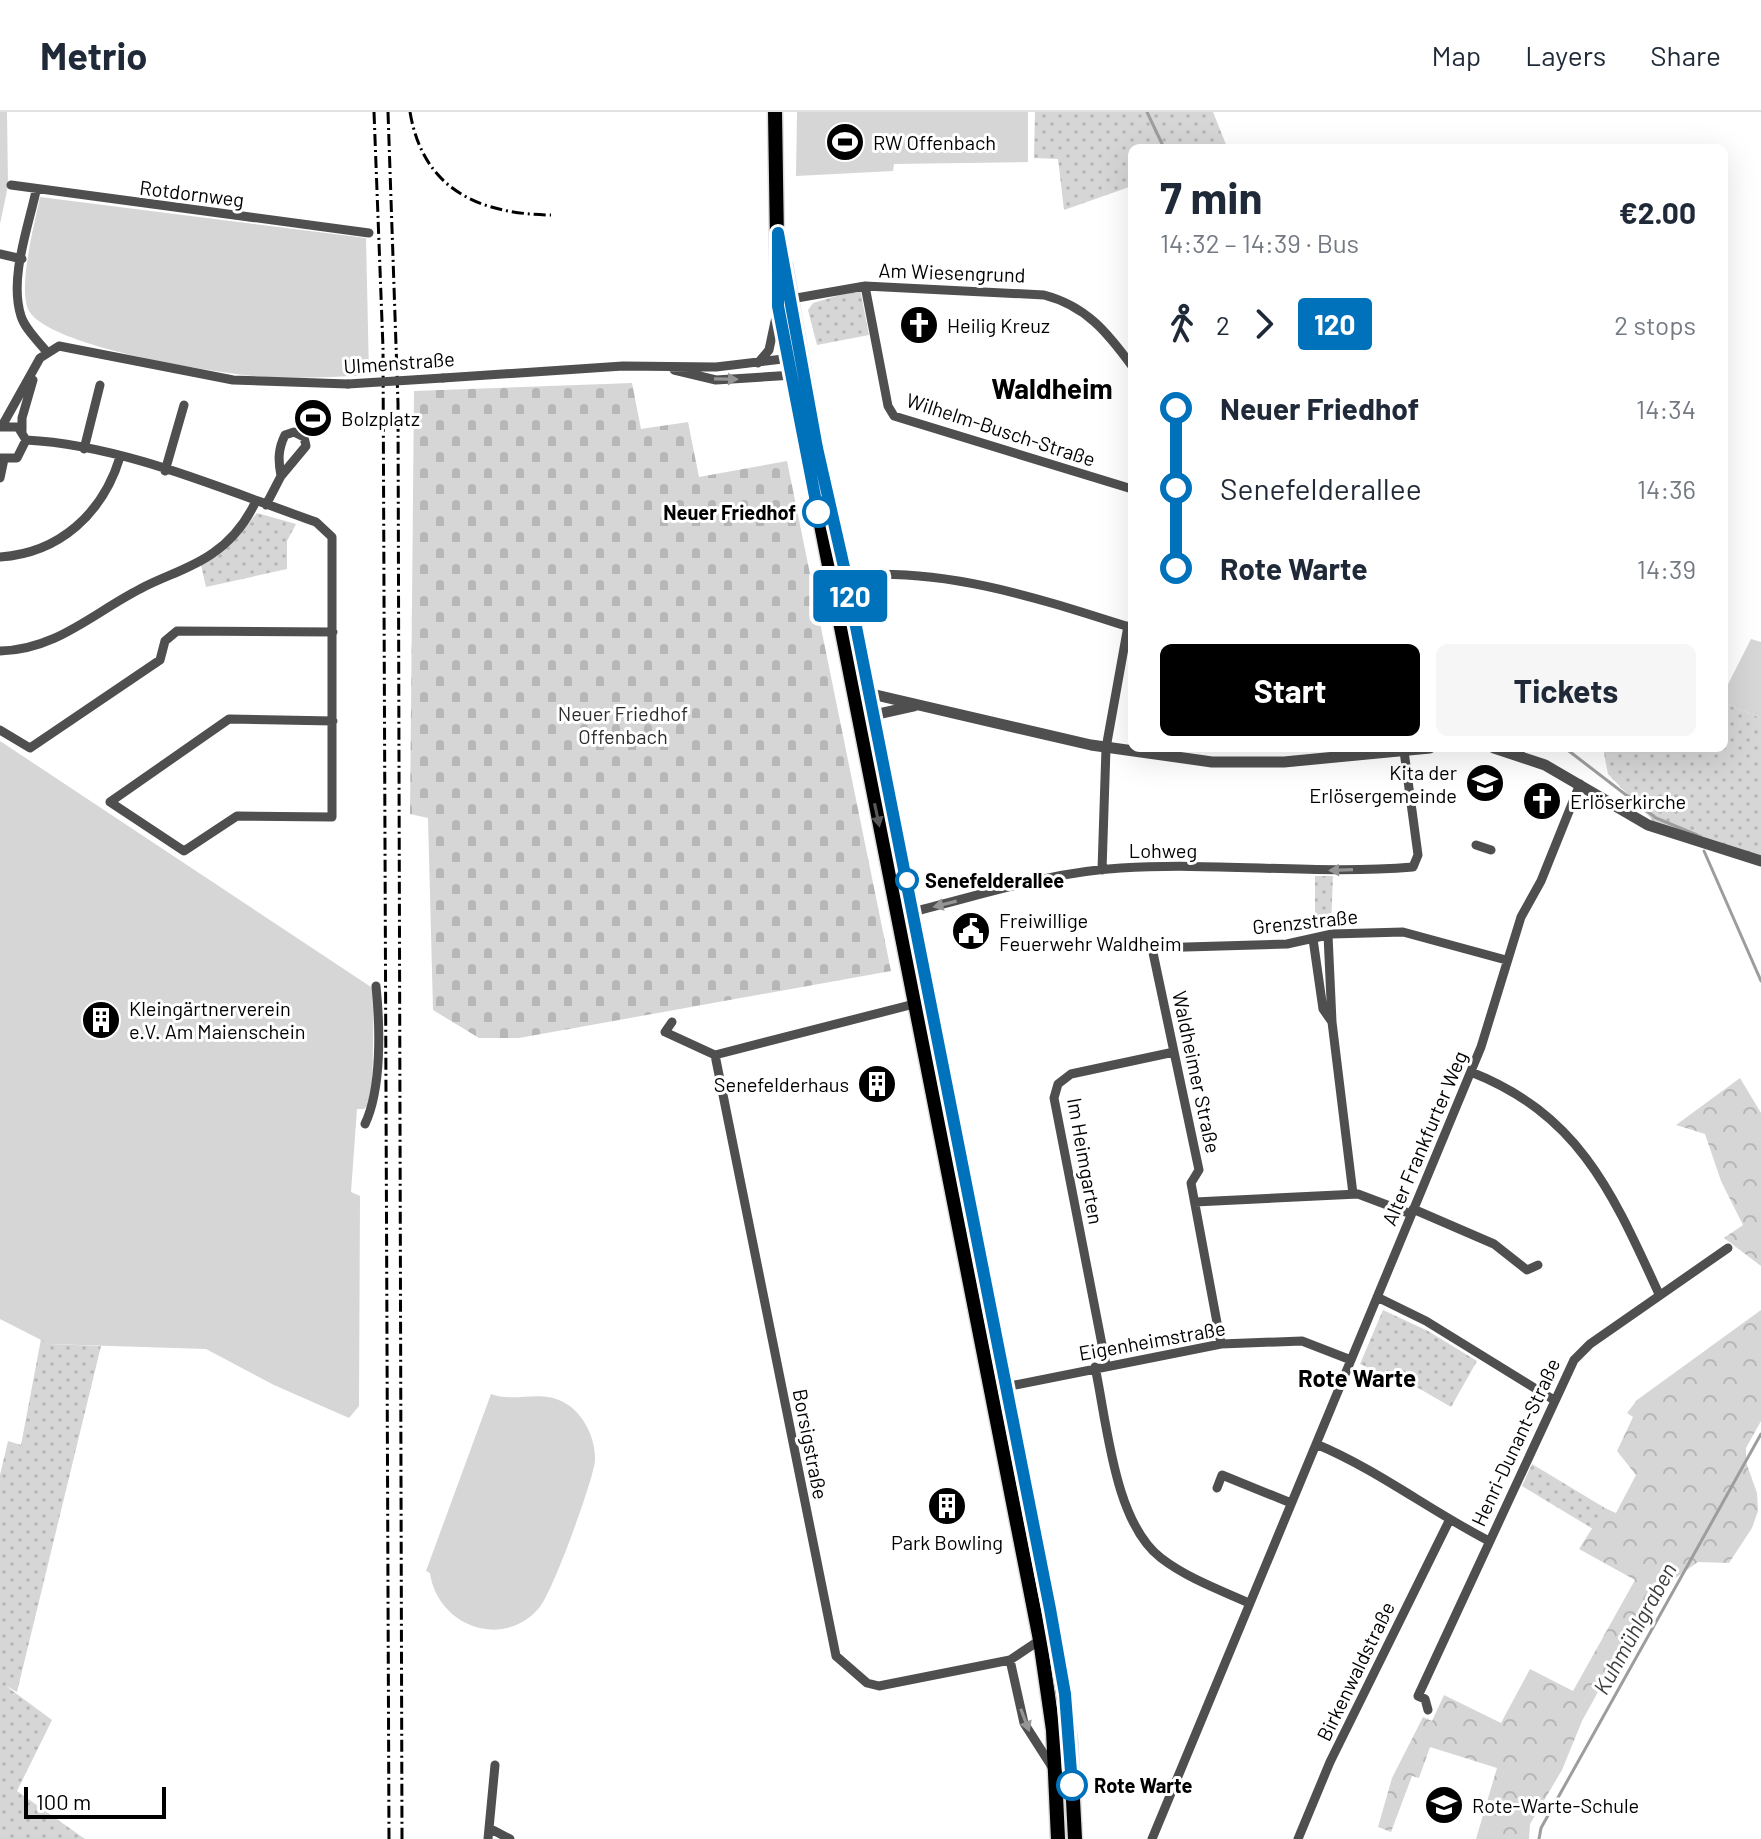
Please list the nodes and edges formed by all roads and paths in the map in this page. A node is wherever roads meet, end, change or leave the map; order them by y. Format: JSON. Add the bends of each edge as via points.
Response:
{"nodes":[{"id":1,"x":775,"y":112,"type":"edge"},
{"id":2,"x":11,"y":185,"type":"dead end"},
{"id":3,"x":36,"y":191,"type":"junction"},
{"id":4,"x":369,"y":233,"type":"dead end"},
{"id":5,"x":0,"y":254,"type":"edge"},
{"id":6,"x":22,"y":259,"type":"junction"},
{"id":7,"x":865,"y":286,"type":"junction"},
{"id":8,"x":784,"y":303,"type":"junction"},
{"id":9,"x":43,"y":355,"type":"junction"},
{"id":10,"x":795,"y":358,"type":"junction"},
{"id":11,"x":1128,"y":361,"type":"edge"},
{"id":12,"x":758,"y":363,"type":"junction"},
{"id":13,"x":663,"y":367,"type":"junction"},
{"id":14,"x":797,"y":375,"type":"junction"},
{"id":15,"x":100,"y":385,"type":"dead end"},
{"id":16,"x":184,"y":405,"type":"dead end"},
{"id":17,"x":1,"y":426,"type":"edge"},
{"id":18,"x":24,"y":436,"type":"junction"},
{"id":19,"x":84,"y":449,"type":"junction"},
{"id":20,"x":120,"y":457,"type":"junction"},
{"id":21,"x":2,"y":459,"type":"edge"},
{"id":22,"x":165,"y":471,"type":"junction"},
{"id":23,"x":281,"y":476,"type":"dead end"},
{"id":24,"x":0,"y":478,"type":"edge"},
{"id":25,"x":1128,"y":488,"type":"edge"},
{"id":26,"x":261,"y":503,"type":"junction"},
{"id":27,"x":0,"y":557,"type":"edge"},
{"id":28,"x":846,"y":576,"type":"junction"},
{"id":29,"x":1128,"y":626,"type":"edge"},
{"id":30,"x":333,"y":632,"type":"junction"},
{"id":31,"x":1128,"y":637,"type":"edge"},
{"id":32,"x":0,"y":651,"type":"edge"},
{"id":33,"x":862,"y":692,"type":"junction"},
{"id":34,"x":919,"y":705,"type":"junction"},
{"id":35,"x":867,"y":716,"type":"junction"},
{"id":36,"x":333,"y":721,"type":"junction"},
{"id":37,"x":0,"y":730,"type":"edge"},
{"id":38,"x":1106,"y":748,"type":"junction"},
{"id":39,"x":1128,"y":751,"type":"edge"},
{"id":40,"x":1136,"y":752,"type":"edge"},
{"id":41,"x":1374,"y":752,"type":"edge"},
{"id":42,"x":1404,"y":752,"type":"edge"},
{"id":43,"x":1508,"y":752,"type":"edge"},
{"id":44,"x":1345,"y":753,"type":"edge"},
{"id":45,"x":1580,"y":784,"type":"junction"},
{"id":46,"x":1476,"y":845,"type":"dead end"},
{"id":47,"x":1491,"y":850,"type":"dead end"},
{"id":48,"x":1761,"y":861,"type":"edge"},
{"id":49,"x":1102,"y":870,"type":"junction"},
{"id":50,"x":912,"y":912,"type":"junction"},
{"id":51,"x":1328,"y":935,"type":"junction"},
{"id":52,"x":1313,"y":939,"type":"junction"},
{"id":53,"x":1152,"y":948,"type":"joint"},
{"id":54,"x":1506,"y":960,"type":"junction"},
{"id":55,"x":376,"y":986,"type":"dead end"},
{"id":56,"x":929,"y":1002,"type":"junction"},
{"id":57,"x":914,"y":1004,"type":"junction"},
{"id":58,"x":672,"y":1022,"type":"dead end"},
{"id":59,"x":1332,"y":1022,"type":"junction"},
{"id":60,"x":1174,"y":1052,"type":"junction"},
{"id":61,"x":715,"y":1055,"type":"junction"},
{"id":62,"x":1471,"y":1072,"type":"junction"},
{"id":63,"x":365,"y":1124,"type":"dead end"},
{"id":64,"x":1353,"y":1194,"type":"junction"},
{"id":65,"x":1195,"y":1202,"type":"junction"},
{"id":66,"x":1412,"y":1212,"type":"junction"},
{"id":67,"x":1728,"y":1248,"type":"dead end"},
{"id":68,"x":1538,"y":1265,"type":"dead end"},
{"id":69,"x":1659,"y":1294,"type":"junction"},
{"id":70,"x":1377,"y":1297,"type":"junction"},
{"id":71,"x":1221,"y":1344,"type":"junction"},
{"id":72,"x":1351,"y":1360,"type":"junction"},
{"id":73,"x":1106,"y":1365,"type":"junction"},
{"id":74,"x":1095,"y":1367,"type":"junction"},
{"id":75,"x":1005,"y":1387,"type":"junction"},
{"id":76,"x":1554,"y":1400,"type":"junction"},
{"id":77,"x":1316,"y":1444,"type":"junction"},
{"id":78,"x":1217,"y":1488,"type":"dead end"},
{"id":79,"x":1291,"y":1503,"type":"junction"},
{"id":80,"x":1449,"y":1521,"type":"junction"},
{"id":81,"x":1489,"y":1541,"type":"junction"},
{"id":82,"x":1249,"y":1603,"type":"junction"},
{"id":83,"x":1040,"y":1640,"type":"junction"},
{"id":84,"x":1010,"y":1660,"type":"junction"},
{"id":85,"x":1428,"y":1710,"type":"dead end"},
{"id":86,"x":495,"y":1765,"type":"dead end"},
{"id":87,"x":1056,"y":1774,"type":"junction"},
{"id":88,"x":489,"y":1828,"type":"junction"},
{"id":89,"x":488,"y":1839,"type":"edge"},
{"id":90,"x":510,"y":1839,"type":"edge"},
{"id":91,"x":1058,"y":1839,"type":"edge"},
{"id":92,"x":1075,"y":1839,"type":"edge"},
{"id":93,"x":1152,"y":1839,"type":"edge"},
{"id":94,"x":1298,"y":1839,"type":"edge"}],
"edges":[{"from":1,"to":8,"type":"main road"},
{"from":2,"to":3,"type":"street","name":"Rotdornweg"},
{"from":3,"to":4,"type":"street","name":"Rotdornweg"},
{"from":3,"to":6,"type":"street"},
{"from":5,"to":6,"type":"street"},
{"from":6,"to":9,"type":"street","via":[[21,318]]},
{"from":7,"to":8,"type":"street","name":"Am Wiesengrund"},
{"from":7,"to":11,"type":"street","name":"Am Wiesengrund","via":[[1050,297],[1093,318]]},
{"from":7,"to":25,"type":"street","name":"Wilhelm-Busch-Straße","via":[[894,416]]},
{"from":8,"to":10,"type":"main road"},
{"from":8,"to":12,"type":"street","via":[[769,350]]},
{"from":9,"to":13,"type":"street","name":"Ulmenstraße","bridge":true,"via":[[59,346],[75,347],[253,383],[348,384]]},
{"from":9,"to":17,"type":"street"},
{"from":9,"to":18,"type":"street","via":[[22,418]]},
{"from":10,"to":12,"type":"street","name":"Ulmenstraße"},
{"from":10,"to":14,"type":"main road"},
{"from":12,"to":13,"type":"street","name":"Ulmenstraße"},
{"from":13,"to":14,"type":"street","one_way":true,"via":[[716,380]]},
{"from":14,"to":28,"type":"main road"},
{"from":14,"to":33,"type":"main road"},
{"from":15,"to":19,"type":"street"},
{"from":16,"to":22,"type":"street"},
{"from":17,"to":18,"type":"street","via":[[14,425]]},
{"from":18,"to":19,"type":"street"},
{"from":18,"to":21,"type":"street","via":[[22,454]]},
{"from":19,"to":20,"type":"street"},
{"from":20,"to":22,"type":"street"},
{"from":20,"to":27,"type":"street","via":[[105,496],[81,524],[49,544]]},
{"from":21,"to":24,"type":"street"},
{"from":22,"to":26,"type":"street"},
{"from":23,"to":26,"type":"street"},
{"from":26,"to":30,"type":"street","via":[[328,531],[333,545]]},
{"from":26,"to":32,"type":"street","via":[[231,538],[194,565],[131,594],[55,640]]},
{"from":28,"to":29,"type":"street","via":[[956,581]]},
{"from":28,"to":33,"type":"main road"},
{"from":30,"to":36,"type":"street"},
{"from":30,"to":37,"type":"street","via":[[177,631],[165,641],[160,660],[30,748]]},
{"from":31,"to":38,"type":"street"},
{"from":33,"to":34,"type":"street"},
{"from":33,"to":35,"type":"main road"},
{"from":34,"to":35,"type":"street"},
{"from":34,"to":38,"type":"street"},
{"from":35,"to":50,"type":"main road"},
{"from":35,"to":57,"type":"main road","one_way":true,"via":[[863,739]]},
{"from":36,"to":36,"type":"street","via":[[229,719],[110,802],[184,851],[237,816],[332,817]]},
{"from":38,"to":39,"type":"street"},
{"from":38,"to":49,"type":"street"},
{"from":40,"to":44,"type":"street","via":[[1212,762]]},
{"from":41,"to":44,"type":"street"},
{"from":42,"to":49,"type":"street","name":"Lohweg","one_way":true,"via":[[1418,863],[1409,867]]},
{"from":43,"to":45,"type":"street"},
{"from":45,"to":48,"type":"street","via":[[1648,825]]},
{"from":45,"to":54,"type":"street","name":"Alter Frankfurter Weg"},
{"from":46,"to":47,"type":"street"},
{"from":49,"to":50,"type":"street","name":"Lohweg","one_way":true},
{"from":50,"to":56,"type":"main road"},
{"from":51,"to":52,"type":"street","name":"Grenzstraße"},
{"from":51,"to":54,"type":"street","name":"Grenzstraße","via":[[1403,932]]},
{"from":51,"to":59,"type":"street"},
{"from":52,"to":53,"type":"street","name":"Grenzstraße"},
{"from":52,"to":59,"type":"street","via":[[1323,1009]]},
{"from":53,"to":60,"type":"street","name":"Waldheimer Straße"},
{"from":54,"to":62,"type":"street","name":"Alter Frankfurter Weg"},
{"from":55,"to":63,"type":"street","via":[[376,1090]]},
{"from":56,"to":57,"type":"street"},
{"from":56,"to":75,"type":"main road"},
{"from":57,"to":61,"type":"street"},
{"from":57,"to":83,"type":"main road"},
{"from":58,"to":61,"type":"street","via":[[665,1032]]},
{"from":59,"to":64,"type":"street"},
{"from":60,"to":65,"type":"street","name":"Waldheimer Straße","via":[[1199,1170],[1191,1183]]},
{"from":60,"to":73,"type":"street","name":"Im Heimgarten","via":[[1071,1074],[1055,1094]]},
{"from":61,"to":84,"type":"street","name":"Borsigstraße","via":[[836,1656],[859,1678],[879,1686]]},
{"from":62,"to":66,"type":"street","name":"Alter Frankfurter Weg"},
{"from":62,"to":69,"type":"street","via":[[1526,1099],[1580,1148],[1614,1198]]},
{"from":64,"to":65,"type":"street"},
{"from":64,"to":66,"type":"street"},
{"from":65,"to":71,"type":"street","name":"Waldheimer Straße"},
{"from":66,"to":68,"type":"street","via":[[1494,1244],[1527,1270]]},
{"from":66,"to":70,"type":"street","name":"Alter Frankfurter Weg"},
{"from":67,"to":69,"type":"street","name":"Henri-Dunant-Straße"},
{"from":69,"to":76,"type":"street","name":"Henri-Dunant-Straße","via":[[1579,1354]]},
{"from":70,"to":72,"type":"street","name":"Alter Frankfurter Weg"},
{"from":70,"to":76,"type":"street"},
{"from":71,"to":72,"type":"street","name":"Eigenheimstraße","via":[[1302,1341]]},
{"from":71,"to":73,"type":"street","name":"Eigenheimstraße"},
{"from":72,"to":77,"type":"street","name":"Alter Frankfurter Weg"},
{"from":73,"to":74,"type":"street","name":"Eigenheimstraße"},
{"from":74,"to":75,"type":"street","name":"Eigenheimstraße"},
{"from":74,"to":82,"type":"street","via":[[1121,1488],[1141,1535],[1171,1565]]},
{"from":75,"to":92,"type":"main road","via":[[1061,1671]]},
{"from":76,"to":81,"type":"street","name":"Henri-Dunant-Straße"},
{"from":77,"to":79,"type":"street","name":"Alter Frankfurter Weg"},
{"from":77,"to":80,"type":"street","via":[[1373,1470]]},
{"from":78,"to":79,"type":"street","via":[[1222,1475]]},
{"from":79,"to":82,"type":"street","name":"Alter Frankfurter Weg"},
{"from":80,"to":81,"type":"street"},
{"from":80,"to":94,"type":"street","name":"Birkenwaldstraße","via":[[1321,1781]]},
{"from":81,"to":85,"type":"street","name":"Henri-Dunant-Straße","via":[[1418,1696]]},
{"from":82,"to":93,"type":"street","name":"Alter Frankfurter Weg"},
{"from":83,"to":84,"type":"street","name":"Borsigstraße"},
{"from":83,"to":87,"type":"main road"},
{"from":84,"to":87,"type":"street","one_way":true,"via":[[1024,1723]]},
{"from":86,"to":88,"type":"street"},
{"from":87,"to":91,"type":"main road"},
{"from":88,"to":89,"type":"street"},
{"from":88,"to":90,"type":"street"}]}
